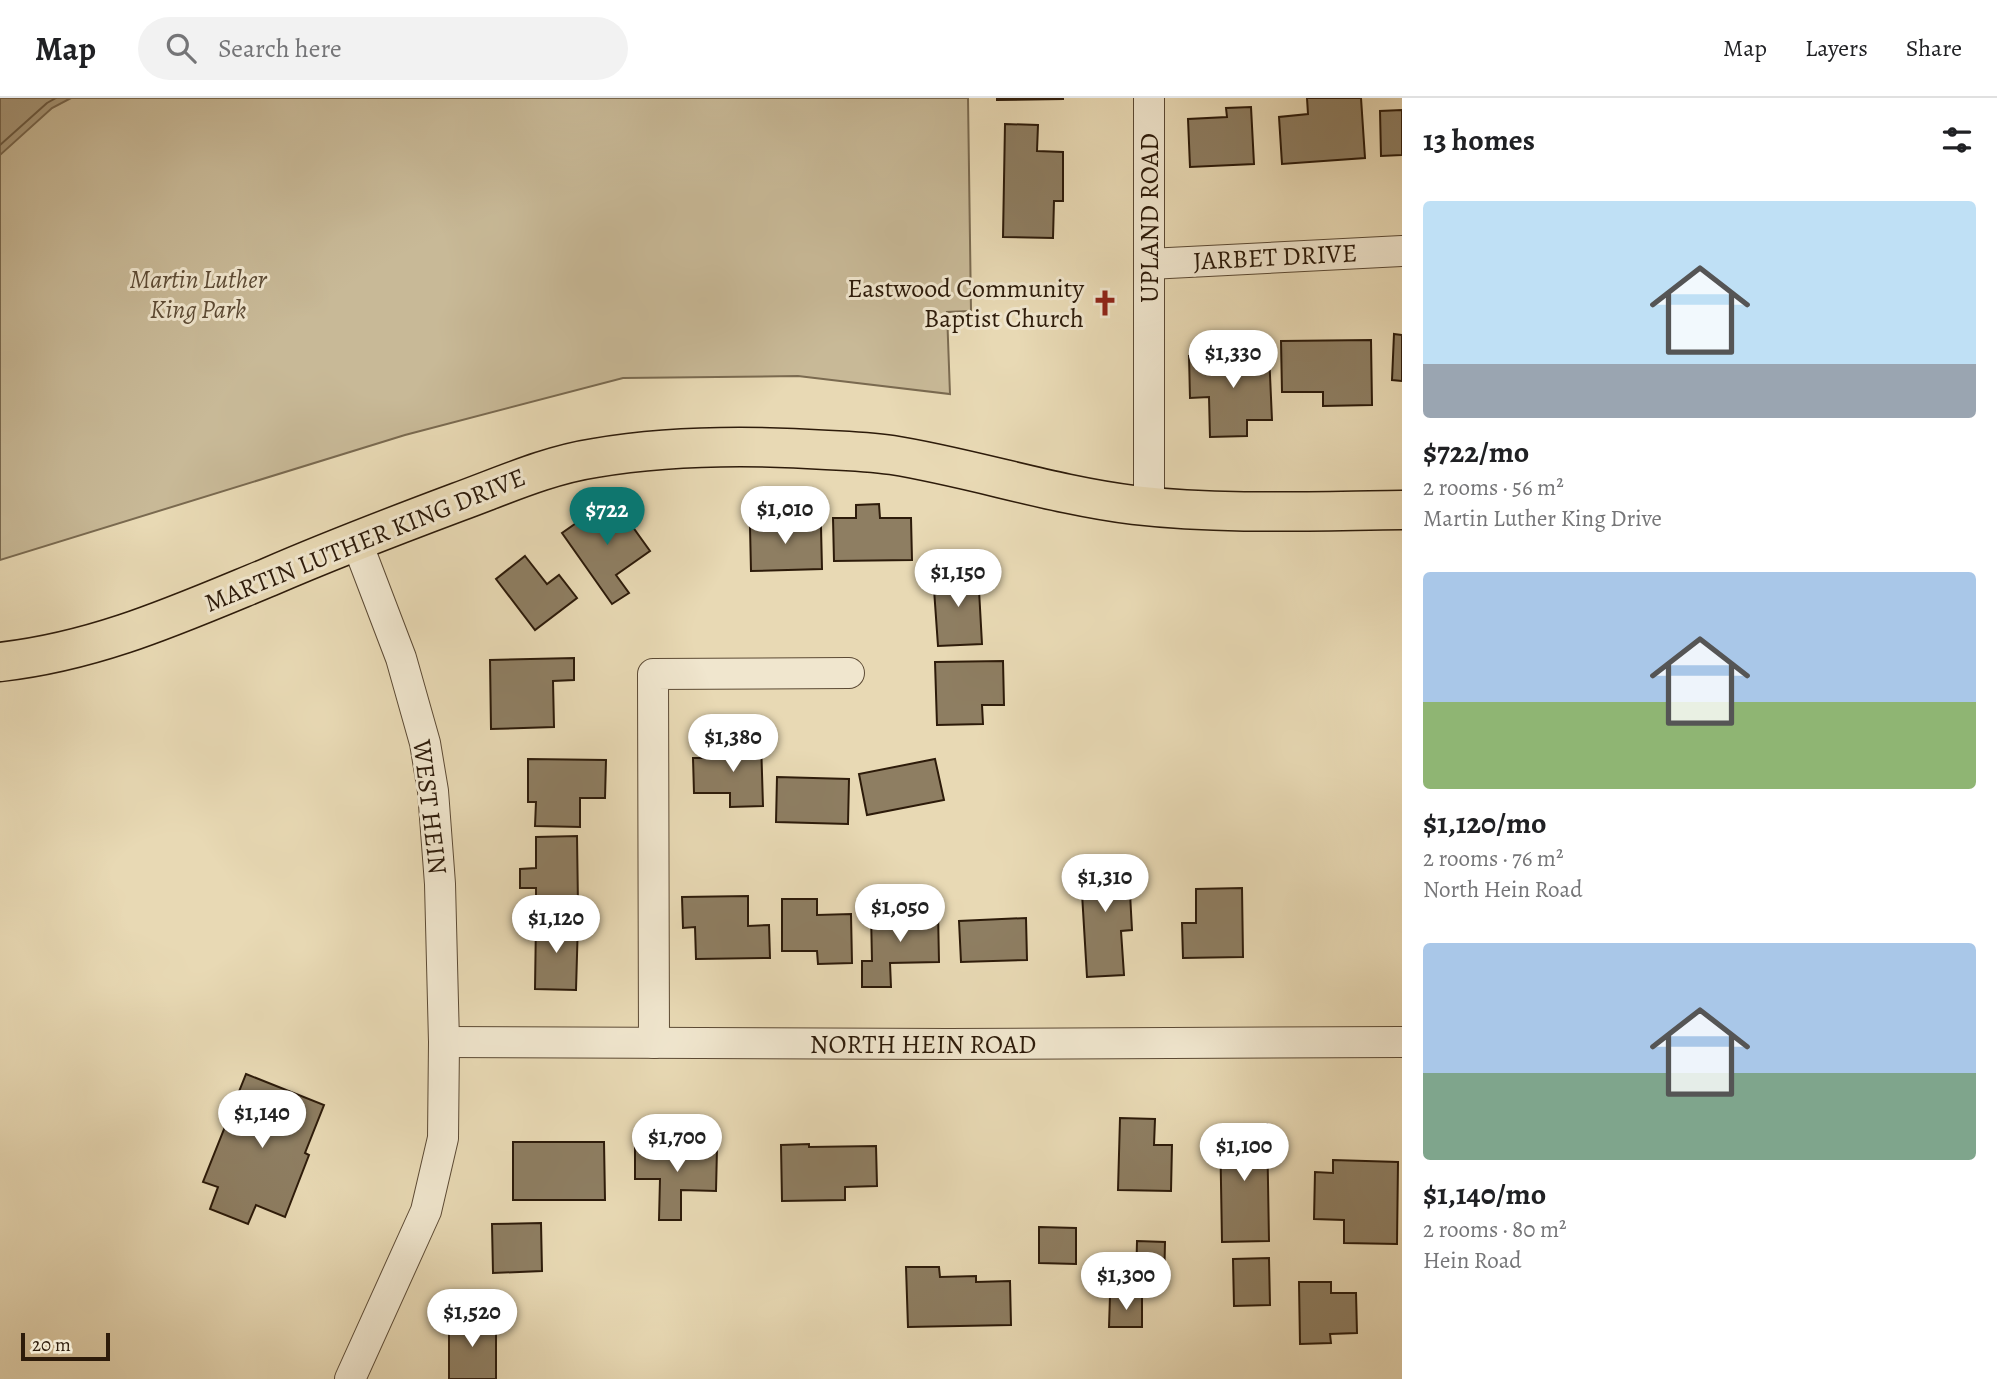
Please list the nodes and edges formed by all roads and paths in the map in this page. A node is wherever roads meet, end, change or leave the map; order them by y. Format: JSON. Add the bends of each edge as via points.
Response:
{"nodes":[{"id":1,"x":1149,"y":98,"type":"edge"},
{"id":2,"x":1402,"y":251,"type":"edge"},
{"id":3,"x":1149,"y":264,"type":"junction"},
{"id":4,"x":1149,"y":506,"type":"junction"},
{"id":5,"x":1402,"y":510,"type":"edge"},
{"id":6,"x":356,"y":540,"type":"junction"},
{"id":7,"x":0,"y":662,"type":"edge"},
{"id":8,"x":849,"y":673,"type":"dead end"},
{"id":9,"x":444,"y":1042,"type":"junction"},
{"id":10,"x":1402,"y":1042,"type":"edge"},
{"id":11,"x":654,"y":1043,"type":"junction"},
{"id":12,"x":350,"y":1379,"type":"edge"}],
"edges":[{"from":1,"to":3,"type":"street","name":"UPLAND ROAD"},
{"from":2,"to":3,"type":"street","name":"JARBET DRIVE"},
{"from":3,"to":4,"type":"street","name":"UPLAND ROAD"},
{"from":4,"to":5,"type":"main road","name":"MARTIN LUTHER KING DRIVE","via":[[1234,511]]},
{"from":4,"to":6,"type":"main road","name":"MARTIN LUTHER KING DRIVE","via":[[1080,496],[890,454],[781,447],[670,448],[592,458],[539,472]]},
{"from":6,"to":7,"type":"main road","name":"MARTIN LUTHER KING DRIVE","via":[[100,643]]},
{"from":6,"to":9,"type":"street","name":"WEST HEIN","via":[[401,658],[425,743],[440,884]]},
{"from":8,"to":11,"type":"street","via":[[653,674]]},
{"from":9,"to":11,"type":"street","name":"NORTH HEIN ROAD"},
{"from":9,"to":12,"type":"street","name":"WEST HEIN","via":[[443,1138],[426,1211]]},
{"from":10,"to":11,"type":"street","name":"NORTH HEIN ROAD"}]}
